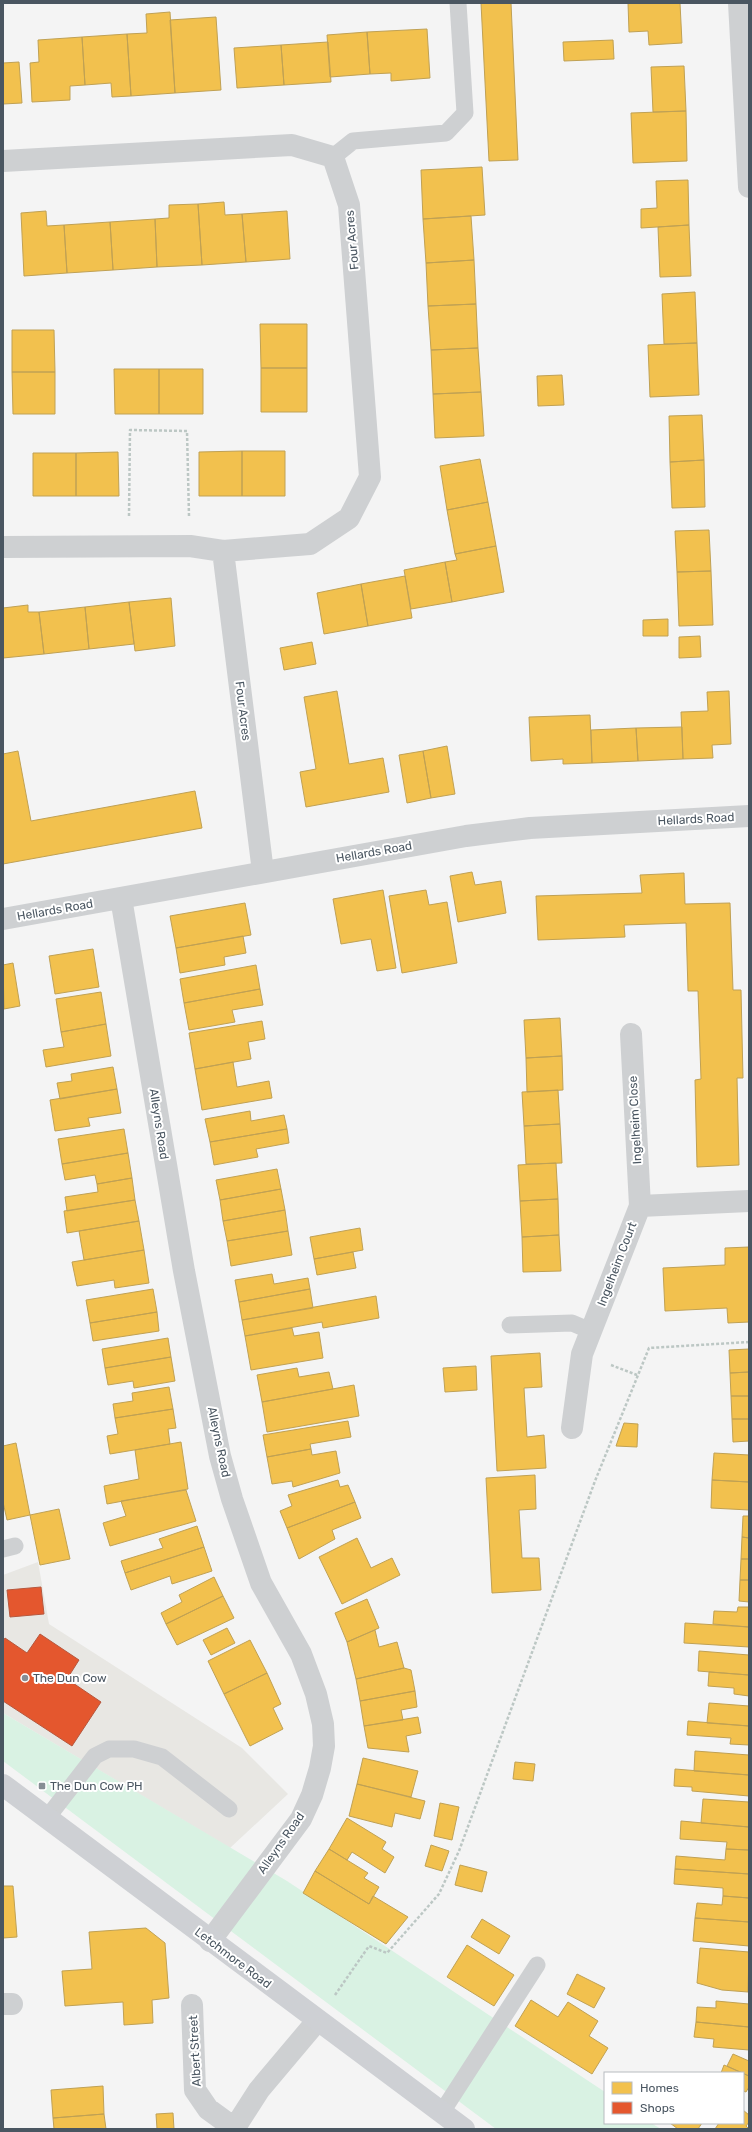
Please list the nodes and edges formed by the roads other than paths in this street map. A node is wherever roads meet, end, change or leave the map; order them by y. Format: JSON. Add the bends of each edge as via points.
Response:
{"nodes":[{"id":1,"x":458,"y":3,"type":"edge"},
{"id":2,"x":739,"y":3,"type":"edge"},
{"id":3,"x":333,"y":157,"type":"junction"},
{"id":4,"x":3,"y":161,"type":"edge"},
{"id":5,"x":749,"y":187,"type":"edge"},
{"id":6,"x":3,"y":547,"type":"edge"},
{"id":7,"x":223,"y":551,"type":"junction"},
{"id":8,"x":749,"y":816,"type":"edge"},
{"id":9,"x":263,"y":872,"type":"junction"},
{"id":10,"x":121,"y":898,"type":"junction"},
{"id":11,"x":3,"y":919,"type":"edge"},
{"id":12,"x":631,"y":1034,"type":"dead end"},
{"id":13,"x":749,"y":1201,"type":"edge"},
{"id":14,"x":640,"y":1206,"type":"junction"},
{"id":15,"x":510,"y":1325,"type":"dead end"},
{"id":16,"x":591,"y":1331,"type":"junction"},
{"id":17,"x":572,"y":1428,"type":"dead end"},
{"id":18,"x":3,"y":1785,"type":"edge"},
{"id":19,"x":229,"y":1809,"type":"dead end"},
{"id":20,"x":47,"y":1818,"type":"junction"},
{"id":21,"x":210,"y":1941,"type":"junction"},
{"id":22,"x":537,"y":1965,"type":"dead end"},
{"id":23,"x":192,"y":2005,"type":"dead end"},
{"id":24,"x":317,"y":2021,"type":"junction"},
{"id":25,"x":442,"y":2112,"type":"junction"},
{"id":26,"x":234,"y":2129,"type":"edge"},
{"id":27,"x":464,"y":2129,"type":"edge"}],
"edges":[{"from":1,"to":3,"type":"lane","via":[[465,113],[446,132],[353,141]]},
{"from":2,"to":5,"type":"street"},
{"from":3,"to":4,"type":"street","via":[[292,145]]},
{"from":3,"to":7,"type":"street","name":"Four Acres","via":[[349,205],[370,477],[348,518],[310,544]]},
{"from":6,"to":7,"type":"street","name":"Four Acres","via":[[190,546]]},
{"from":7,"to":9,"type":"street","name":"Four Acres"},
{"from":8,"to":9,"type":"street","name":"Hellards Road","via":[[530,828],[466,836]]},
{"from":9,"to":10,"type":"street","name":"Hellards Road"},
{"from":10,"to":11,"type":"street","name":"Hellards Road"},
{"from":10,"to":21,"type":"street","name":"Alleyns Road","via":[[184,1271],[220,1456],[261,1583],[301,1654],[316,1694],[324,1746],[312,1794],[301,1819]]},
{"from":12,"to":14,"type":"street","name":"Ingelheim Close"},
{"from":13,"to":14,"type":"street","name":"Ingelheim Court"},
{"from":14,"to":16,"type":"street","name":"Ingelheim Court"},
{"from":15,"to":16,"type":"lane","via":[[572,1323]]},
{"from":16,"to":17,"type":"street","name":"Ingelheim Court","via":[[582,1354]]},
{"from":18,"to":20,"type":"street","name":"Letchmore Road"},
{"from":19,"to":20,"type":"lane","via":[[162,1757],[134,1749],[109,1749],[95,1756]]},
{"from":20,"to":21,"type":"street","name":"Letchmore Road"},
{"from":21,"to":24,"type":"street","name":"Letchmore Road"},
{"from":22,"to":25,"type":"lane"},
{"from":23,"to":26,"type":"street","name":"Albert Street","via":[[196,2090],[208,2109]]},
{"from":24,"to":25,"type":"street","name":"Letchmore Road"},
{"from":24,"to":26,"type":"street","name":"Albert Street","via":[[259,2090]]},
{"from":25,"to":27,"type":"street","name":"Letchmore Road"}]}
